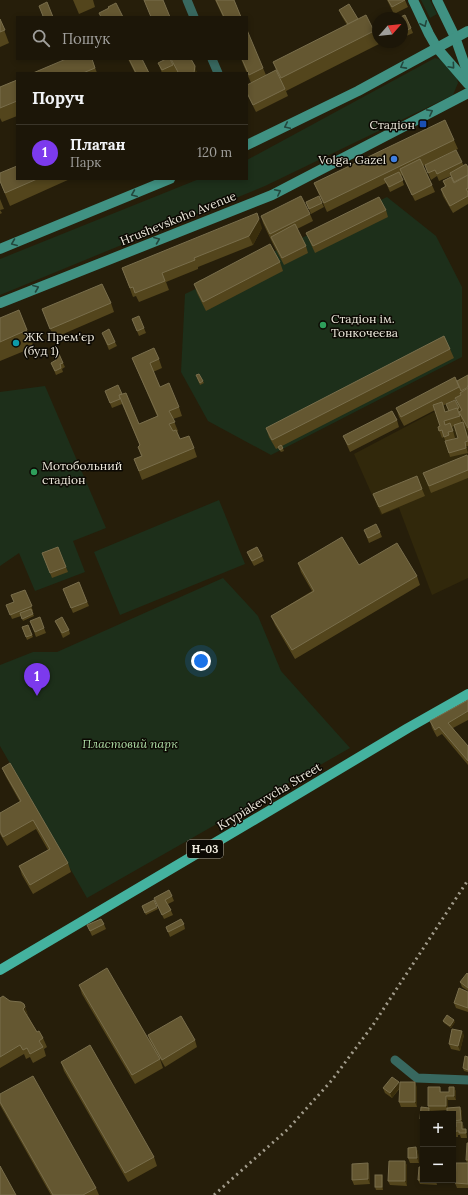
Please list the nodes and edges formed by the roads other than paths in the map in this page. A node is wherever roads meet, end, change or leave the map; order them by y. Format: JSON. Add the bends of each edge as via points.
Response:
{"nodes":[{"id":1,"x":187,"y":0,"type":"edge"},
{"id":2,"x":413,"y":0,"type":"edge"},
{"id":3,"x":437,"y":0,"type":"edge"},
{"id":4,"x":194,"y":16,"type":"edge"},
{"id":5,"x":468,"y":31,"type":"edge"},
{"id":6,"x":455,"y":37,"type":"junction"},
{"id":7,"x":437,"y":48,"type":"junction"},
{"id":8,"x":212,"y":60,"type":"edge"},
{"id":9,"x":218,"y":72,"type":"edge"},
{"id":10,"x":468,"y":74,"type":"edge"},
{"id":11,"x":468,"y":84,"type":"edge"},
{"id":12,"x":468,"y":93,"type":"edge"},
{"id":13,"x":248,"y":144,"type":"edge"},
{"id":14,"x":168,"y":180,"type":"edge"},
{"id":15,"x":0,"y":249,"type":"edge"},
{"id":16,"x":0,"y":303,"type":"edge"},
{"id":17,"x":468,"y":694,"type":"edge"},
{"id":18,"x":0,"y":970,"type":"edge"},
{"id":19,"x":395,"y":1060,"type":"dead end"},
{"id":20,"x":468,"y":1080,"type":"edge"}],
"edges":[{"from":1,"to":4,"type":"street"},
{"from":2,"to":7,"type":"main road","one_way":true},
{"from":3,"to":6,"type":"main road"},
{"from":5,"to":6,"type":"main road"},
{"from":6,"to":7,"type":"main road"},
{"from":6,"to":10,"type":"main road"},
{"from":7,"to":11,"type":"main road","one_way":true},
{"from":7,"to":13,"type":"main road","one_way":true,"via":[[352,94]]},
{"from":8,"to":9,"type":"street"},
{"from":16,"to":12,"type":"main road","name":"Hrushevskoho Avenue","one_way":true,"via":[[272,195]]},
{"from":14,"to":15,"type":"main road","one_way":true},
{"from":17,"to":18,"type":"main road","name":"Krypiakevycha Street","number":"Н-03"},
{"from":19,"to":20,"type":"street","via":[[417,1078]]}]}
